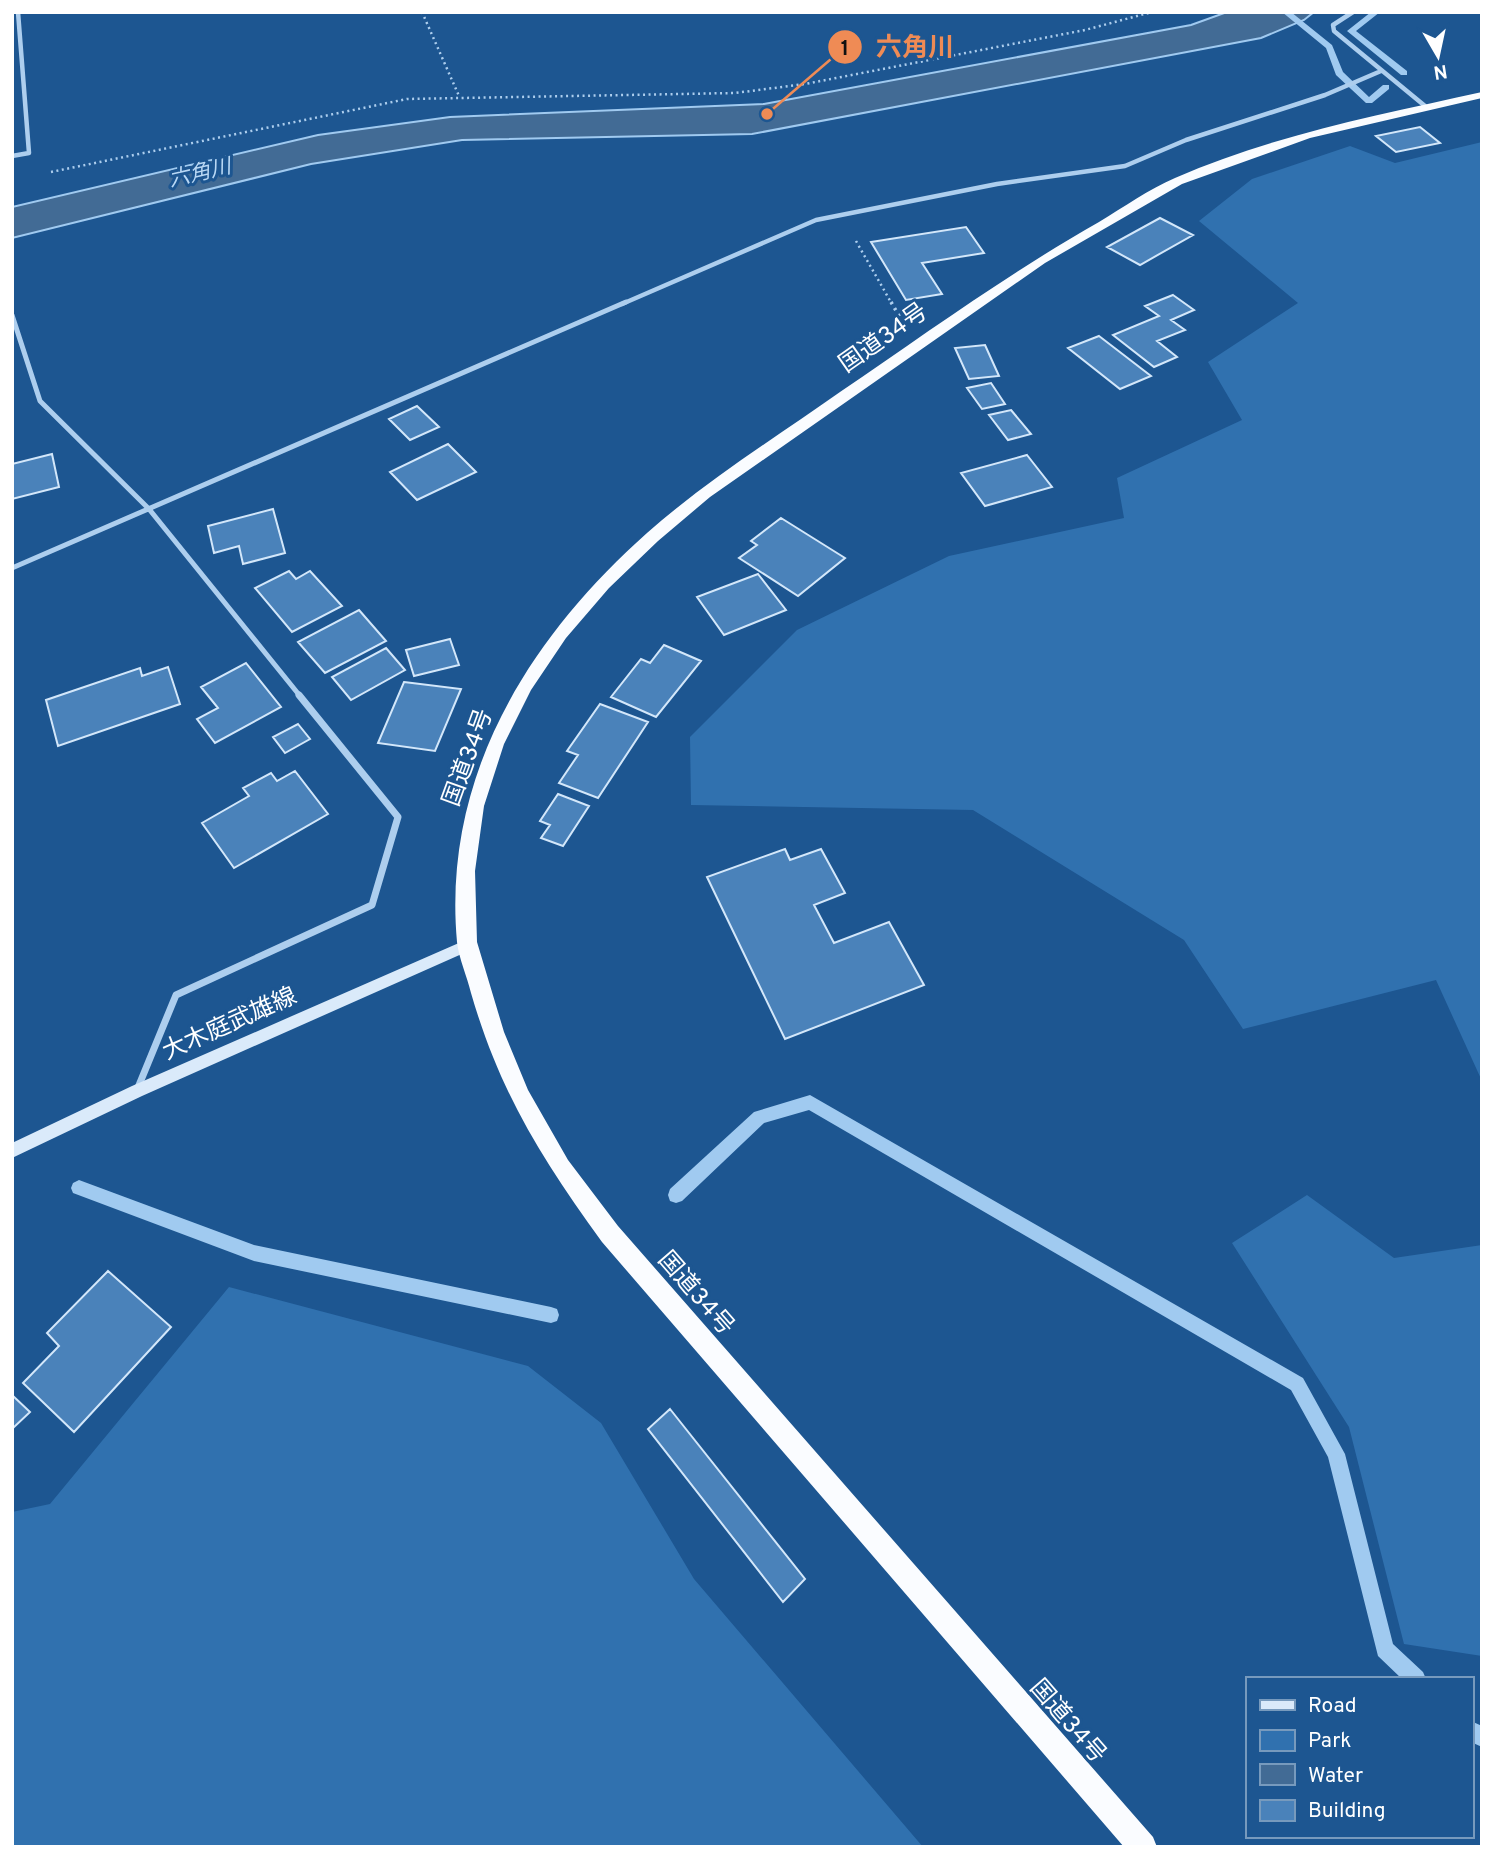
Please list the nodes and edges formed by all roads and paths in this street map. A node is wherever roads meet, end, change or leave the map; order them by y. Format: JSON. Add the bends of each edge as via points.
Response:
{"nodes":[{"id":1,"x":18,"y":12,"type":"edge"},
{"id":2,"x":422,"y":12,"type":"edge"},
{"id":3,"x":1152,"y":12,"type":"edge"},
{"id":4,"x":1353,"y":12,"type":"edge"},
{"id":5,"x":1381,"y":71,"type":"junction"},
{"id":6,"x":459,"y":96,"type":"junction"},
{"id":7,"x":1479,"y":98,"type":"edge"},
{"id":8,"x":1425,"y":106,"type":"junction"},
{"id":9,"x":12,"y":156,"type":"edge"},
{"id":10,"x":41,"y":172,"type":"dead end"},
{"id":11,"x":841,"y":215,"type":"junction"},
{"id":12,"x":12,"y":315,"type":"edge"},
{"id":13,"x":931,"y":336,"type":"junction"},
{"id":14,"x":149,"y":509,"type":"junction"},
{"id":15,"x":12,"y":568,"type":"edge"},
{"id":16,"x":468,"y":945,"type":"junction"},
{"id":17,"x":136,"y":1091,"type":"junction"},
{"id":18,"x":12,"y":1150,"type":"edge"},
{"id":19,"x":1143,"y":1847,"type":"edge"}],
"edges":[{"from":1,"to":9,"type":"street","via":[[29,153]]},
{"from":2,"to":6,"type":"path"},
{"from":3,"to":6,"type":"path","via":[[1085,30],[806,84],[747,91]]},
{"from":4,"to":5,"type":"street","via":[[1333,25],[1334,31]]},
{"from":5,"to":8,"type":"street"},
{"from":5,"to":11,"type":"street","via":[[1125,166],[998,184]]},
{"from":6,"to":10,"type":"path","via":[[407,99],[61,172]]},
{"from":7,"to":8,"type":"highway","name":"国道34号"},
{"from":8,"to":13,"type":"highway","name":"国道34号","via":[[1307,135],[1178,181],[1041,260]]},
{"from":11,"to":13,"type":"path","via":[[903,322]]},
{"from":11,"to":14,"type":"street","via":[[816,220]]},
{"from":12,"to":14,"type":"street","via":[[40,401]]},
{"from":13,"to":16,"type":"highway","name":"国道34号","via":[[654,533],[593,593],[548,648],[505,723],[475,800],[465,861]]},
{"from":14,"to":15,"type":"street"},
{"from":14,"to":17,"type":"street","via":[[398,817],[372,905],[176,995]]},
{"from":16,"to":17,"type":"main road","name":"大木庭武雄線"},
{"from":16,"to":19,"type":"highway","name":"国道34号","via":[[488,1017],[519,1091],[554,1157],[610,1234]]},
{"from":17,"to":18,"type":"main road","name":"大木庭武雄線"}]}
